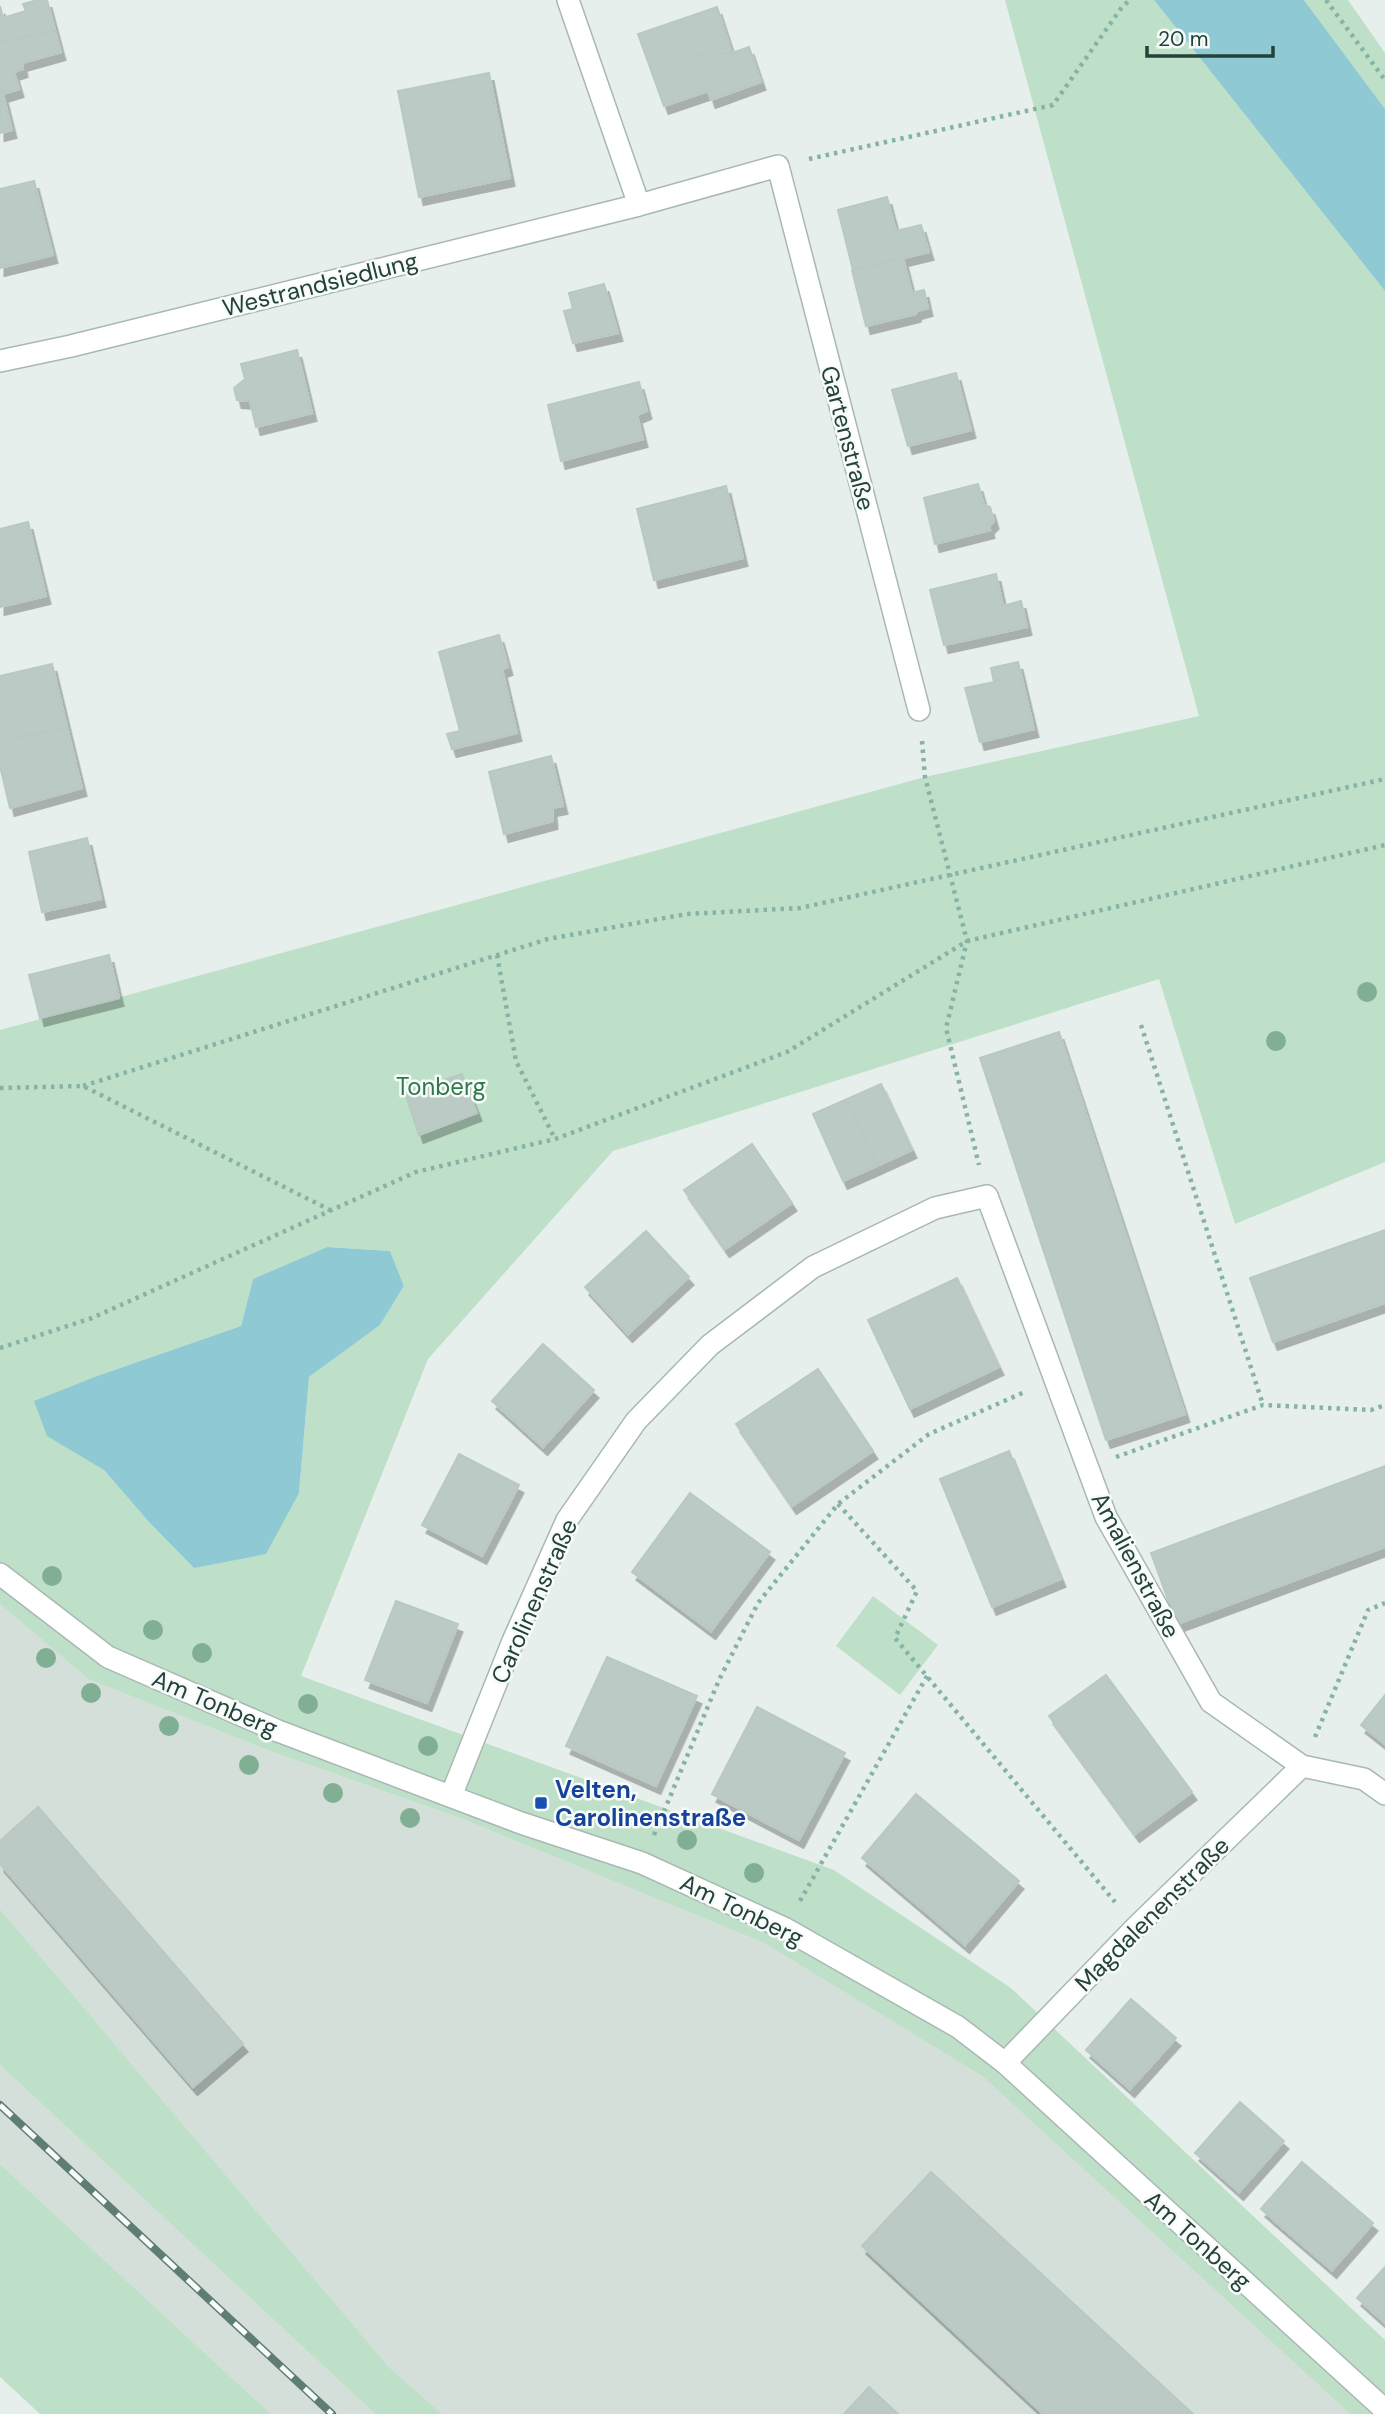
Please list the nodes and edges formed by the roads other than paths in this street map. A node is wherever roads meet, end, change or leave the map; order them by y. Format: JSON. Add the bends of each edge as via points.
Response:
{"nodes":[{"id":1,"x":568,"y":0,"type":"edge"},
{"id":2,"x":778,"y":166,"type":"joint"},
{"id":3,"x":639,"y":205,"type":"junction"},
{"id":4,"x":0,"y":361,"type":"edge"},
{"id":5,"x":919,"y":710,"type":"road end"},
{"id":6,"x":987,"y":1196,"type":"joint"},
{"id":7,"x":0,"y":1574,"type":"edge"},
{"id":8,"x":1302,"y":1766,"type":"junction"},
{"id":9,"x":1385,"y":1794,"type":"edge"},
{"id":10,"x":451,"y":1796,"type":"junction"},
{"id":11,"x":1005,"y":2063,"type":"junction"},
{"id":12,"x":1385,"y":2410,"type":"edge"}],
"edges":[{"from":1,"to":3,"type":"street"},
{"from":2,"to":3,"type":"street","name":"Westrandsiedlung"},
{"from":2,"to":5,"type":"street","name":"Gartenstraße"},
{"from":3,"to":4,"type":"street","name":"Westrandsiedlung"},
{"from":6,"to":8,"type":"street","name":"Amalienstraße","via":[[1106,1517],[1211,1702]]},
{"from":6,"to":10,"type":"street","name":"Carolinenstraße","via":[[934,1208],[813,1267],[710,1345],[636,1421],[568,1520]]},
{"from":7,"to":10,"type":"street","name":"Am Tonberg","via":[[108,1657],[278,1731]]},
{"from":8,"to":9,"type":"street","name":"Amalienstraße","via":[[1364,1779]]},
{"from":8,"to":11,"type":"street","name":"Magdalenenstraße","via":[[1136,1927]]},
{"from":10,"to":11,"type":"street","name":"Am Tonberg","via":[[642,1863],[784,1928],[958,2027]]},
{"from":11,"to":12,"type":"street","name":"Am Tonberg"}]}
